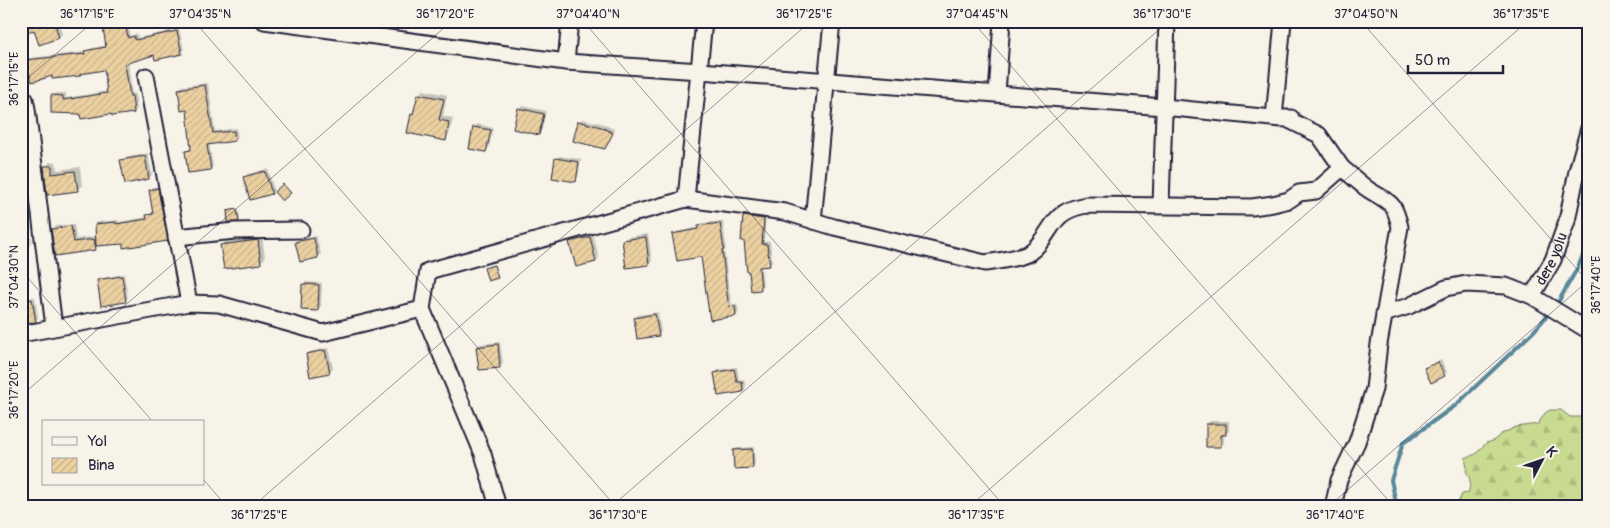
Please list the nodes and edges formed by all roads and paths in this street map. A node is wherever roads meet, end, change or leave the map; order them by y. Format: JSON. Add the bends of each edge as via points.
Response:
{"nodes":[{"id":1,"x":264,"y":21,"type":"edge"},
{"id":2,"x":570,"y":21,"type":"edge"},
{"id":3,"x":704,"y":21,"type":"edge"},
{"id":4,"x":832,"y":21,"type":"edge"},
{"id":5,"x":1002,"y":21,"type":"edge"},
{"id":6,"x":1167,"y":21,"type":"edge"},
{"id":7,"x":1283,"y":21,"type":"edge"},
{"id":8,"x":566,"y":62,"type":"junction"},
{"id":9,"x":700,"y":71,"type":"junction"},
{"id":10,"x":146,"y":76,"type":"dead end"},
{"id":11,"x":827,"y":81,"type":"junction"},
{"id":12,"x":997,"y":94,"type":"junction"},
{"id":13,"x":21,"y":96,"type":"edge"},
{"id":14,"x":1164,"y":107,"type":"junction"},
{"id":15,"x":1281,"y":119,"type":"junction"},
{"id":16,"x":1589,"y":128,"type":"edge"},
{"id":17,"x":28,"y":168,"type":"edge"},
{"id":18,"x":1342,"y":168,"type":"junction"},
{"id":19,"x":686,"y":199,"type":"junction"},
{"id":20,"x":1161,"y":205,"type":"junction"},
{"id":21,"x":813,"y":221,"type":"junction"},
{"id":22,"x":300,"y":230,"type":"dead end"},
{"id":23,"x":176,"y":236,"type":"junction"},
{"id":24,"x":1532,"y":296,"type":"junction"},
{"id":25,"x":189,"y":303,"type":"junction"},
{"id":26,"x":422,"y":309,"type":"junction"},
{"id":27,"x":1384,"y":314,"type":"junction"},
{"id":28,"x":54,"y":327,"type":"junction"},
{"id":29,"x":1589,"y":331,"type":"edge"},
{"id":30,"x":21,"y":334,"type":"edge"},
{"id":31,"x":498,"y":507,"type":"edge"},
{"id":32,"x":1333,"y":507,"type":"edge"}],
"edges":[{"from":1,"to":8,"type":"street"},
{"from":2,"to":8,"type":"street"},
{"from":3,"to":9,"type":"street"},
{"from":4,"to":11,"type":"street"},
{"from":5,"to":12,"type":"street"},
{"from":6,"to":14,"type":"street"},
{"from":7,"to":15,"type":"street"},
{"from":8,"to":9,"type":"street"},
{"from":9,"to":11,"type":"street"},
{"from":9,"to":19,"type":"street"},
{"from":10,"to":23,"type":"street"},
{"from":11,"to":12,"type":"street"},
{"from":11,"to":21,"type":"street"},
{"from":12,"to":14,"type":"street"},
{"from":13,"to":17,"type":"street","via":[[27,110]]},
{"from":14,"to":15,"type":"street"},
{"from":14,"to":20,"type":"street"},
{"from":15,"to":18,"type":"street","via":[[1319,135]]},
{"from":16,"to":24,"type":"street","name":"dere yolu","via":[[1567,220],[1553,260]]},
{"from":17,"to":28,"type":"street"},
{"from":18,"to":20,"type":"street","via":[[1316,191],[1299,192],[1289,200],[1274,204],[1252,207]]},
{"from":18,"to":27,"type":"street","via":[[1368,190],[1392,204],[1396,211],[1400,227]]},
{"from":19,"to":21,"type":"street","via":[[785,212]]},
{"from":19,"to":26,"type":"street","via":[[428,271]]},
{"from":20,"to":21,"type":"street","via":[[1086,205],[1073,208],[1055,220],[1040,244],[1027,255],[984,263]]},
{"from":22,"to":23,"type":"street"},
{"from":23,"to":25,"type":"street"},
{"from":24,"to":27,"type":"street","name":"dere yolu","via":[[1506,286],[1466,284],[1446,288]]},
{"from":24,"to":29,"type":"street"},
{"from":25,"to":26,"type":"street","via":[[219,304],[323,333]]},
{"from":25,"to":28,"type":"street"},
{"from":26,"to":31,"type":"street","via":[[483,454]]},
{"from":27,"to":32,"type":"street","via":[[1372,398],[1357,442],[1339,480]]},
{"from":28,"to":30,"type":"street"}]}
